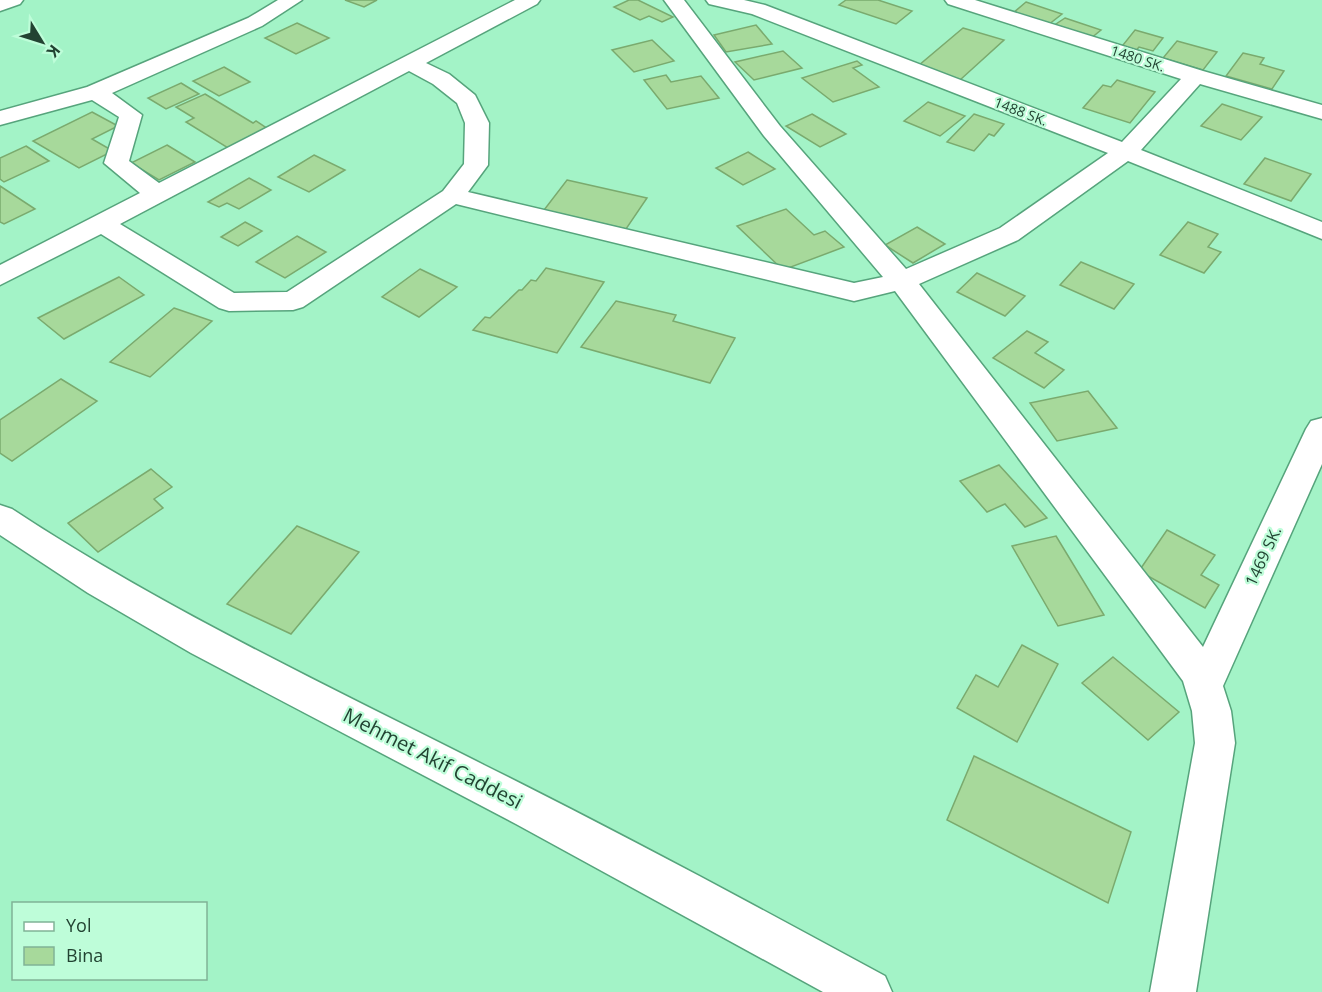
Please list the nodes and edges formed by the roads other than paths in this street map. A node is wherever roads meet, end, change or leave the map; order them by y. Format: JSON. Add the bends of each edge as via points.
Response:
{"nodes":[{"id":1,"x":13,"y":0,"type":"edge"},
{"id":2,"x":292,"y":0,"type":"edge"},
{"id":3,"x":530,"y":0,"type":"edge"},
{"id":4,"x":674,"y":0,"type":"edge"},
{"id":5,"x":716,"y":0,"type":"edge"},
{"id":6,"x":956,"y":0,"type":"edge"},
{"id":7,"x":0,"y":5,"type":"edge"},
{"id":8,"x":765,"y":5,"type":"edge"},
{"id":9,"x":409,"y":63,"type":"junction"},
{"id":10,"x":1195,"y":76,"type":"junction"},
{"id":11,"x":95,"y":92,"type":"junction"},
{"id":12,"x":1322,"y":112,"type":"edge"},
{"id":13,"x":0,"y":118,"type":"edge"},
{"id":14,"x":1126,"y":152,"type":"junction"},
{"id":15,"x":158,"y":194,"type":"junction"},
{"id":16,"x":452,"y":196,"type":"junction"},
{"id":17,"x":101,"y":223,"type":"junction"},
{"id":18,"x":1322,"y":231,"type":"edge"},
{"id":19,"x":0,"y":276,"type":"edge"},
{"id":20,"x":902,"y":281,"type":"junction"},
{"id":21,"x":1322,"y":429,"type":"edge"},
{"id":22,"x":0,"y":518,"type":"edge"},
{"id":23,"x":1205,"y":684,"type":"junction"},
{"id":24,"x":869,"y":992,"type":"edge"},
{"id":25,"x":1173,"y":992,"type":"edge"}],
"edges":[{"from":1,"to":7,"type":"street"},
{"from":2,"to":11,"type":"street","via":[[255,22]]},
{"from":3,"to":9,"type":"street"},
{"from":4,"to":20,"type":"street","via":[[772,131]]},
{"from":5,"to":8,"type":"street","name":"1488 SK."},
{"from":6,"to":10,"type":"street","name":"1480 SK."},
{"from":8,"to":14,"type":"street","name":"1488 SK."},
{"from":9,"to":15,"type":"street"},
{"from":9,"to":16,"type":"street","via":[[441,79],[467,99],[477,123],[476,165]]},
{"from":10,"to":12,"type":"street","name":"1480 SK."},
{"from":10,"to":14,"type":"street"},
{"from":11,"to":13,"type":"street"},
{"from":11,"to":15,"type":"street","via":[[132,115],[116,163]]},
{"from":14,"to":18,"type":"street","name":"1488 SK."},
{"from":14,"to":20,"type":"street","via":[[1009,234]]},
{"from":15,"to":17,"type":"street"},
{"from":16,"to":17,"type":"street","via":[[293,301],[229,302]]},
{"from":16,"to":20,"type":"street","via":[[854,292]]},
{"from":17,"to":19,"type":"street"},
{"from":20,"to":23,"type":"street","via":[[1185,651]]},
{"from":21,"to":23,"type":"street","name":"1469 SK."},
{"from":22,"to":24,"type":"street","name":"Mehmet Akif Caddesi","via":[[202,641],[596,842]]},
{"from":23,"to":25,"type":"street","via":[[1214,712],[1215,743]]}]}
